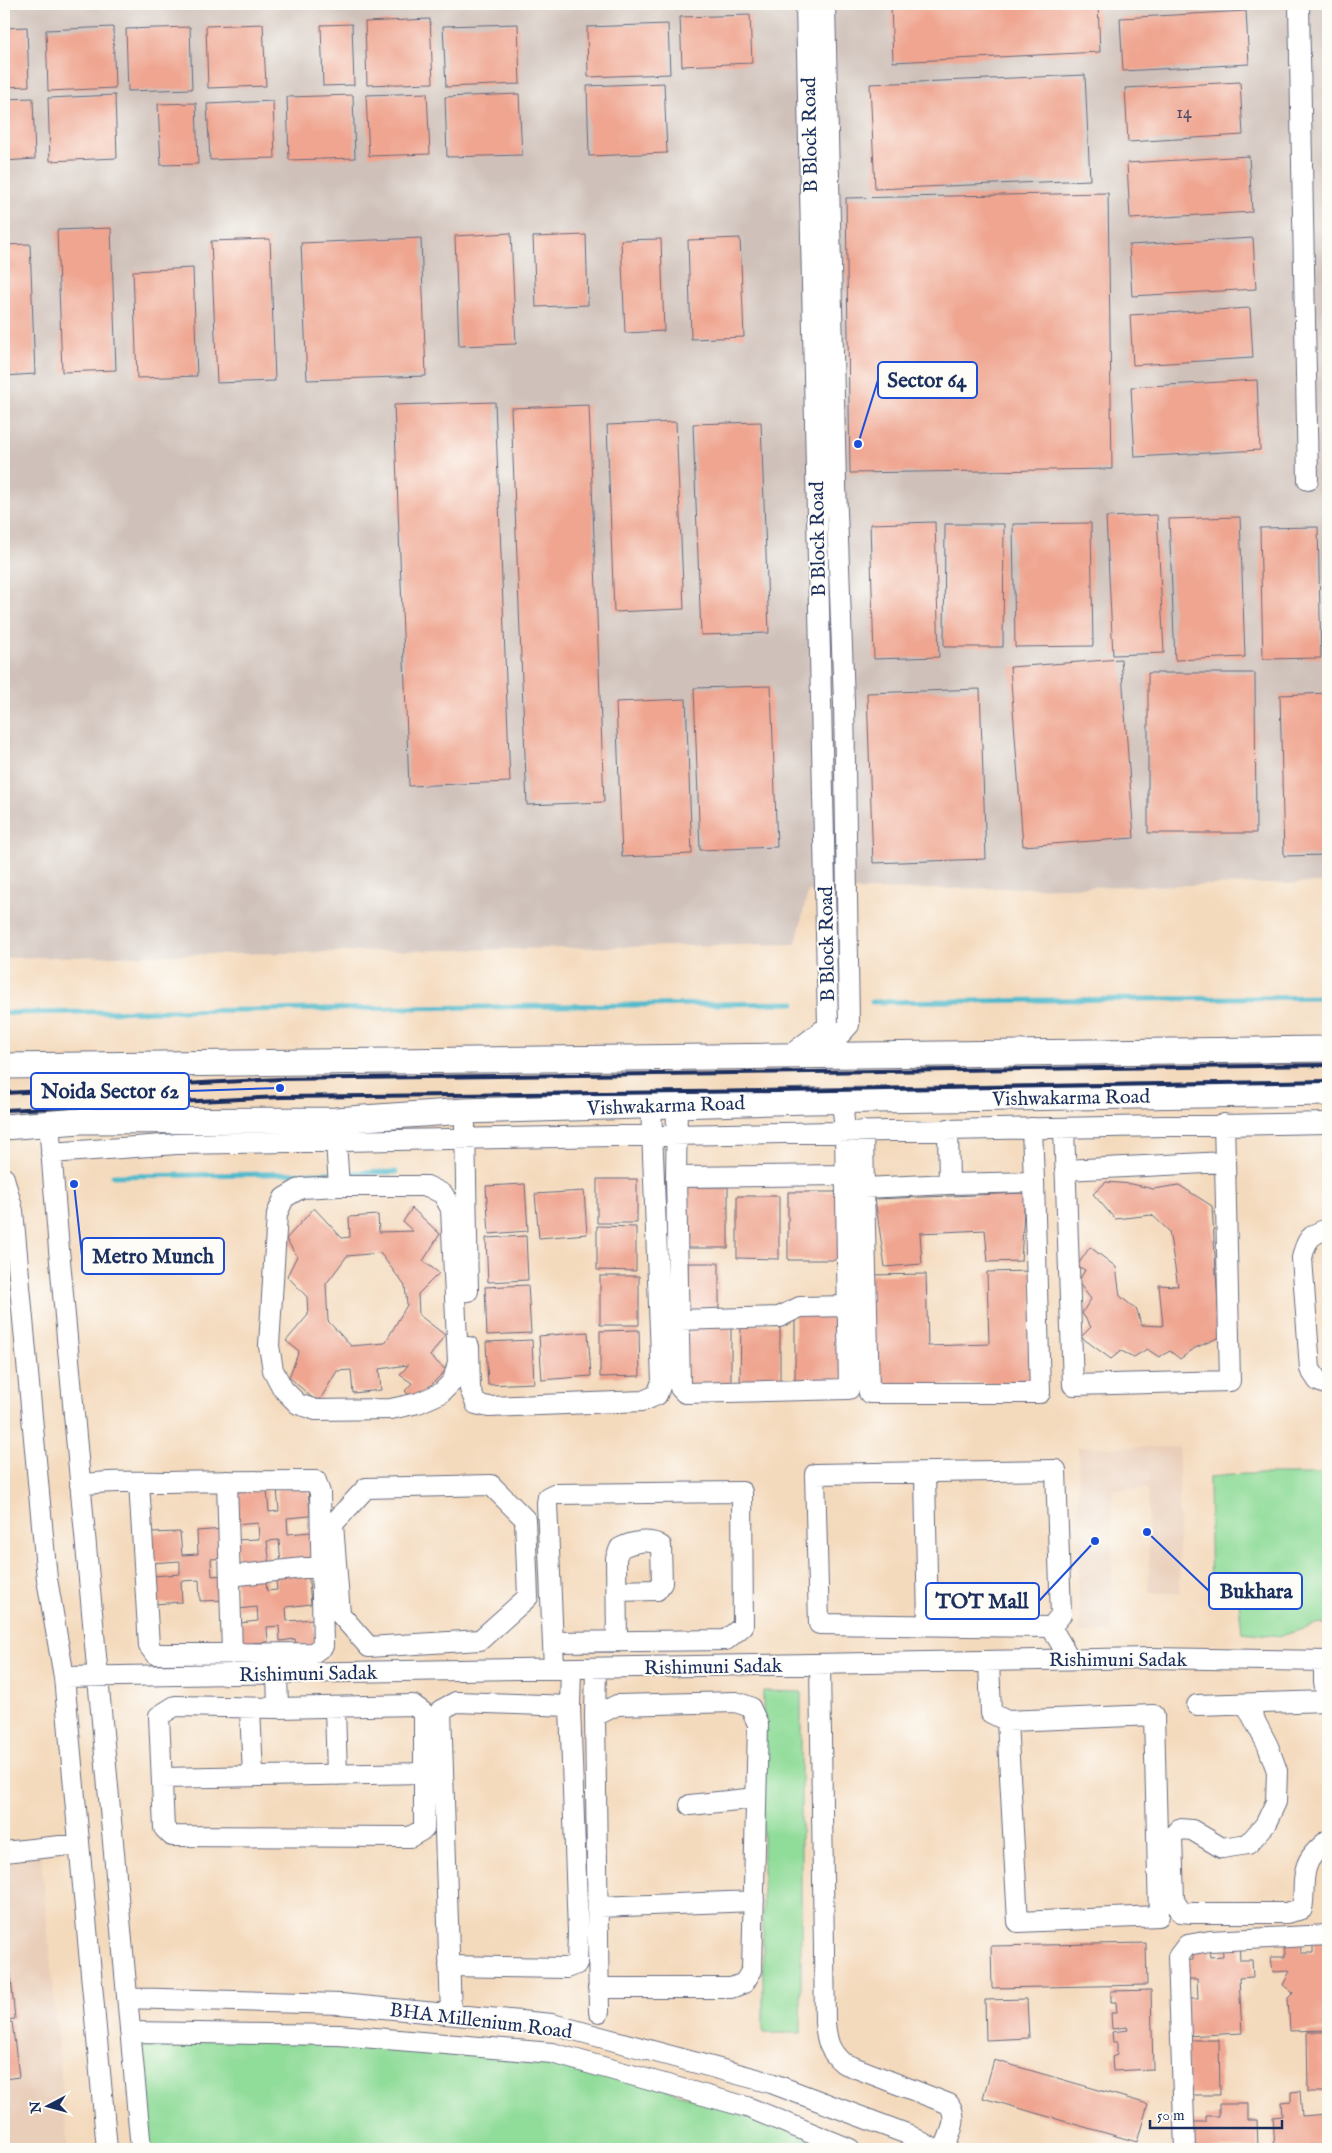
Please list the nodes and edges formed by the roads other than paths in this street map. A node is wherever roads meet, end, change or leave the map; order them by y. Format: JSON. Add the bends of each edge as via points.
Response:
{"nodes":[{"id":1,"x":806,"y":4,"type":"edge"},
{"id":2,"x":826,"y":4,"type":"edge"},
{"id":3,"x":1299,"y":4,"type":"edge"},
{"id":4,"x":1308,"y":480,"type":"dead end"},
{"id":5,"x":1328,"y":1049,"type":"edge"},
{"id":6,"x":821,"y":1055,"type":"junction"},
{"id":7,"x":789,"y":1056,"type":"junction"},
{"id":8,"x":4,"y":1066,"type":"edge"},
{"id":9,"x":1328,"y":1093,"type":"edge"},
{"id":10,"x":842,"y":1100,"type":"junction"},
{"id":11,"x":677,"y":1104,"type":"junction"},
{"id":12,"x":651,"y":1105,"type":"junction"},
{"id":13,"x":465,"y":1110,"type":"junction"},
{"id":14,"x":1328,"y":1122,"type":"edge"},
{"id":15,"x":49,"y":1123,"type":"junction"},
{"id":16,"x":1224,"y":1124,"type":"junction"},
{"id":17,"x":4,"y":1127,"type":"edge"},
{"id":18,"x":1032,"y":1128,"type":"junction"},
{"id":19,"x":1064,"y":1128,"type":"junction"},
{"id":20,"x":336,"y":1130,"type":"junction"},
{"id":21,"x":948,"y":1130,"type":"junction"},
{"id":22,"x":854,"y":1131,"type":"junction"},
{"id":23,"x":652,"y":1135,"type":"junction"},
{"id":24,"x":676,"y":1135,"type":"junction"},
{"id":25,"x":466,"y":1139,"type":"junction"},
{"id":26,"x":51,"y":1153,"type":"junction"},
{"id":27,"x":1225,"y":1162,"type":"junction"},
{"id":28,"x":1065,"y":1170,"type":"junction"},
{"id":29,"x":846,"y":1175,"type":"junction"},
{"id":30,"x":676,"y":1177,"type":"junction"},
{"id":31,"x":4,"y":1178,"type":"edge"},
{"id":32,"x":1034,"y":1182,"type":"junction"},
{"id":33,"x":950,"y":1184,"type":"junction"},
{"id":34,"x":339,"y":1186,"type":"junction"},
{"id":35,"x":864,"y":1188,"type":"junction"},
{"id":36,"x":1328,"y":1229,"type":"edge"},
{"id":37,"x":848,"y":1306,"type":"junction"},
{"id":38,"x":679,"y":1320,"type":"junction"},
{"id":39,"x":1328,"y":1385,"type":"edge"},
{"id":40,"x":925,"y":1474,"type":"junction"},
{"id":41,"x":227,"y":1481,"type":"junction"},
{"id":42,"x":139,"y":1482,"type":"junction"},
{"id":43,"x":80,"y":1485,"type":"junction"},
{"id":44,"x":322,"y":1566,"type":"junction"},
{"id":45,"x":230,"y":1576,"type":"junction"},
{"id":46,"x":617,"y":1591,"type":"dead end"},
{"id":47,"x":928,"y":1625,"type":"junction"},
{"id":48,"x":1052,"y":1627,"type":"junction"},
{"id":49,"x":435,"y":1642,"type":"junction"},
{"id":50,"x":554,"y":1642,"type":"junction"},
{"id":51,"x":617,"y":1642,"type":"junction"},
{"id":52,"x":406,"y":1644,"type":"junction"},
{"id":53,"x":232,"y":1654,"type":"junction"},
{"id":54,"x":1070,"y":1660,"type":"junction"},
{"id":55,"x":989,"y":1661,"type":"junction"},
{"id":56,"x":1326,"y":1661,"type":"edge"},
{"id":57,"x":820,"y":1664,"type":"junction"},
{"id":58,"x":562,"y":1668,"type":"junction"},
{"id":59,"x":596,"y":1668,"type":"junction"},
{"id":60,"x":436,"y":1670,"type":"junction"},
{"id":61,"x":408,"y":1671,"type":"junction"},
{"id":62,"x":277,"y":1673,"type":"junction"},
{"id":63,"x":98,"y":1676,"type":"junction"},
{"id":64,"x":64,"y":1677,"type":"junction"},
{"id":65,"x":1246,"y":1704,"type":"junction"},
{"id":66,"x":1197,"y":1705,"type":"dead end"},
{"id":67,"x":570,"y":1706,"type":"junction"},
{"id":68,"x":1328,"y":1707,"type":"edge"},
{"id":69,"x":250,"y":1708,"type":"junction"},
{"id":70,"x":278,"y":1708,"type":"junction"},
{"id":71,"x":335,"y":1708,"type":"junction"},
{"id":72,"x":595,"y":1716,"type":"junction"},
{"id":73,"x":1007,"y":1721,"type":"junction"},
{"id":74,"x":424,"y":1773,"type":"junction"},
{"id":75,"x":337,"y":1774,"type":"junction"},
{"id":76,"x":253,"y":1776,"type":"junction"},
{"id":77,"x":162,"y":1778,"type":"junction"},
{"id":78,"x":756,"y":1798,"type":"junction"},
{"id":79,"x":690,"y":1805,"type":"dead end"},
{"id":80,"x":1328,"y":1840,"type":"edge"},
{"id":81,"x":79,"y":1844,"type":"junction"},
{"id":82,"x":4,"y":1852,"type":"edge"},
{"id":83,"x":754,"y":1901,"type":"junction"},
{"id":84,"x":598,"y":1907,"type":"junction"},
{"id":85,"x":1328,"y":1935,"type":"edge"},
{"id":86,"x":449,"y":1966,"type":"junction"},
{"id":87,"x":598,"y":1988,"type":"junction"},
{"id":88,"x":127,"y":1998,"type":"junction"},
{"id":89,"x":599,"y":2012,"type":"dead end"},
{"id":90,"x":451,"y":2014,"type":"junction"},
{"id":91,"x":130,"y":2032,"type":"junction"},
{"id":92,"x":107,"y":2149,"type":"edge"},
{"id":93,"x":141,"y":2149,"type":"edge"},
{"id":94,"x":850,"y":2149,"type":"edge"},
{"id":95,"x":934,"y":2149,"type":"edge"},
{"id":96,"x":944,"y":2149,"type":"edge"},
{"id":97,"x":1186,"y":2149,"type":"edge"}],
"edges":[{"from":1,"to":7,"type":"street","name":"B Block Road","via":[[828,1026]]},
{"from":2,"to":6,"type":"street","name":"B Block Road","via":[[849,1025]]},
{"from":3,"to":4,"type":"street"},
{"from":5,"to":6,"type":"main road"},
{"from":6,"to":7,"type":"main road"},
{"from":7,"to":8,"type":"main road"},
{"from":9,"to":10,"type":"main road","name":"Vishwakarma Road"},
{"from":10,"to":11,"type":"main road","name":"Vishwakarma Road"},
{"from":10,"to":22,"type":"street"},
{"from":11,"to":12,"type":"main road","name":"Vishwakarma Road"},
{"from":11,"to":24,"type":"street"},
{"from":12,"to":13,"type":"main road","name":"Vishwakarma Road"},
{"from":12,"to":23,"type":"street"},
{"from":13,"to":20,"type":"main road","name":"Vishwakarma Road"},
{"from":13,"to":25,"type":"street"},
{"from":14,"to":16,"type":"street"},
{"from":15,"to":17,"type":"main road","name":"Vishwakarma Road"},
{"from":15,"to":20,"type":"main road","name":"Vishwakarma Road"},
{"from":15,"to":26,"type":"street"},
{"from":16,"to":19,"type":"street"},
{"from":16,"to":27,"type":"street"},
{"from":18,"to":19,"type":"street"},
{"from":18,"to":21,"type":"street"},
{"from":18,"to":32,"type":"street"},
{"from":19,"to":28,"type":"street"},
{"from":20,"to":25,"type":"street"},
{"from":20,"to":26,"type":"street"},
{"from":20,"to":34,"type":"street"},
{"from":21,"to":22,"type":"street"},
{"from":21,"to":33,"type":"street"},
{"from":22,"to":24,"type":"street"},
{"from":22,"to":29,"type":"street"},
{"from":22,"to":35,"type":"street"},
{"from":23,"to":24,"type":"street"},
{"from":23,"to":25,"type":"street"},
{"from":23,"to":25,"type":"street","via":[[662,1381],[657,1395],[643,1401],[489,1407],[476,1404],[470,1389]]},
{"from":24,"to":30,"type":"street"},
{"from":26,"to":43,"type":"street"},
{"from":27,"to":28,"type":"street"},
{"from":27,"to":28,"type":"street","via":[[1230,1381],[1073,1385]]},
{"from":29,"to":30,"type":"street"},
{"from":29,"to":37,"type":"street"},
{"from":30,"to":38,"type":"street"},
{"from":31,"to":64,"type":"street","via":[[14,1211],[47,1579]]},
{"from":32,"to":33,"type":"street"},
{"from":32,"to":35,"type":"street","via":[[1040,1392],[869,1392]]},
{"from":33,"to":35,"type":"street"},
{"from":34,"to":34,"type":"street","via":[[301,1188],[284,1198],[277,1214],[269,1346],[273,1370],[282,1389],[298,1404],[316,1410],[391,1410],[418,1403],[441,1393],[453,1381],[458,1362],[451,1209],[443,1194],[427,1186]]},
{"from":36,"to":39,"type":"street","via":[[1318,1232],[1306,1242],[1302,1258],[1310,1369],[1318,1381]]},
{"from":37,"to":38,"type":"street","via":[[800,1307],[779,1317]]},
{"from":37,"to":38,"type":"street","via":[[849,1389],[685,1393],[680,1388]]},
{"from":40,"to":47,"type":"street"},
{"from":40,"to":47,"type":"street","via":[[816,1474],[816,1484],[819,1624]]},
{"from":40,"to":48,"type":"street","via":[[1056,1470],[1060,1615]]},
{"from":41,"to":42,"type":"street"},
{"from":41,"to":44,"type":"street","via":[[316,1481],[320,1493]]},
{"from":41,"to":45,"type":"street"},
{"from":42,"to":43,"type":"street"},
{"from":42,"to":53,"type":"street","via":[[149,1646],[155,1654]]},
{"from":43,"to":63,"type":"street"},
{"from":44,"to":45,"type":"street"},
{"from":44,"to":53,"type":"street","via":[[323,1646],[314,1653]]},
{"from":45,"to":53,"type":"street"},
{"from":46,"to":51,"type":"street"},
{"from":47,"to":48,"type":"street"},
{"from":48,"to":54,"type":"street"},
{"from":49,"to":52,"type":"street"},
{"from":49,"to":52,"type":"street","via":[[480,1640],[528,1597],[525,1518],[491,1484],[366,1488],[333,1524],[340,1614],[368,1646]]},
{"from":49,"to":60,"type":"street"},
{"from":50,"to":51,"type":"street"},
{"from":50,"to":51,"type":"street","via":[[548,1497],[554,1494],[626,1492],[742,1492],[743,1626],[726,1640]]},
{"from":50,"to":58,"type":"street"},
{"from":52,"to":61,"type":"street"},
{"from":54,"to":55,"type":"street","name":"Rishimuni Sadak"},
{"from":54,"to":56,"type":"street","name":"Rishimuni Sadak"},
{"from":55,"to":57,"type":"street","name":"Rishimuni Sadak"},
{"from":55,"to":73,"type":"street","via":[[991,1713]]},
{"from":56,"to":68,"type":"street","via":[[1324,1681]]},
{"from":57,"to":59,"type":"street","name":"Rishimuni Sadak"},
{"from":57,"to":96,"type":"street","via":[[827,2041],[832,2054],[844,2063],[949,2104],[954,2113],[954,2123]]},
{"from":58,"to":59,"type":"street","name":"Rishimuni Sadak"},
{"from":58,"to":60,"type":"street","name":"Rishimuni Sadak"},
{"from":58,"to":67,"type":"street"},
{"from":59,"to":72,"type":"street"},
{"from":60,"to":61,"type":"street","name":"Rishimuni Sadak"},
{"from":61,"to":62,"type":"street","name":"Rishimuni Sadak"},
{"from":62,"to":63,"type":"street","name":"Rishimuni Sadak"},
{"from":62,"to":70,"type":"street"},
{"from":63,"to":64,"type":"street","name":"Rishimuni Sadak"},
{"from":63,"to":88,"type":"street"},
{"from":64,"to":81,"type":"street"},
{"from":65,"to":66,"type":"street"},
{"from":65,"to":68,"type":"street"},
{"from":65,"to":80,"type":"street","via":[[1277,1771],[1276,1802],[1265,1825],[1248,1844],[1222,1848],[1192,1830],[1179,1829],[1172,1837],[1174,1900],[1181,1912],[1286,1912],[1302,1909],[1306,1868],[1314,1853]]},
{"from":67,"to":86,"type":"street","via":[[577,1964],[566,1968]]},
{"from":67,"to":86,"type":"street","via":[[456,1702],[441,1710]]},
{"from":69,"to":70,"type":"street"},
{"from":69,"to":76,"type":"street"},
{"from":69,"to":77,"type":"street","via":[[175,1706],[159,1716]]},
{"from":70,"to":71,"type":"street"},
{"from":71,"to":74,"type":"street","via":[[413,1705],[424,1713]]},
{"from":71,"to":75,"type":"street"},
{"from":72,"to":78,"type":"street","via":[[617,1705],[736,1702],[750,1707],[758,1724]]},
{"from":72,"to":84,"type":"street"},
{"from":73,"to":73,"type":"street","via":[[1154,1715],[1159,1916],[1018,1922]]},
{"from":74,"to":75,"type":"street"},
{"from":74,"to":77,"type":"street","via":[[424,1828],[410,1837],[172,1836],[164,1828]]},
{"from":75,"to":76,"type":"street"},
{"from":76,"to":77,"type":"street"},
{"from":78,"to":79,"type":"street"},
{"from":78,"to":83,"type":"street"},
{"from":81,"to":82,"type":"street"},
{"from":81,"to":92,"type":"street"},
{"from":83,"to":84,"type":"street"},
{"from":83,"to":87,"type":"street","via":[[752,1970],[744,1983],[730,1988]]},
{"from":84,"to":87,"type":"street"},
{"from":85,"to":97,"type":"street","via":[[1210,1941],[1187,1945],[1178,1957]]},
{"from":86,"to":90,"type":"street"},
{"from":87,"to":89,"type":"street"},
{"from":88,"to":90,"type":"street","name":"BHA Millenium Road","via":[[341,2004]]},
{"from":88,"to":91,"type":"street"},
{"from":90,"to":95,"type":"street","name":"BHA Millenium Road","via":[[552,2024],[771,2082],[907,2134]]},
{"from":91,"to":93,"type":"street"},
{"from":91,"to":94,"type":"street","name":"BHA Millenium Road","via":[[339,2036],[552,2053],[748,2107]]}]}
